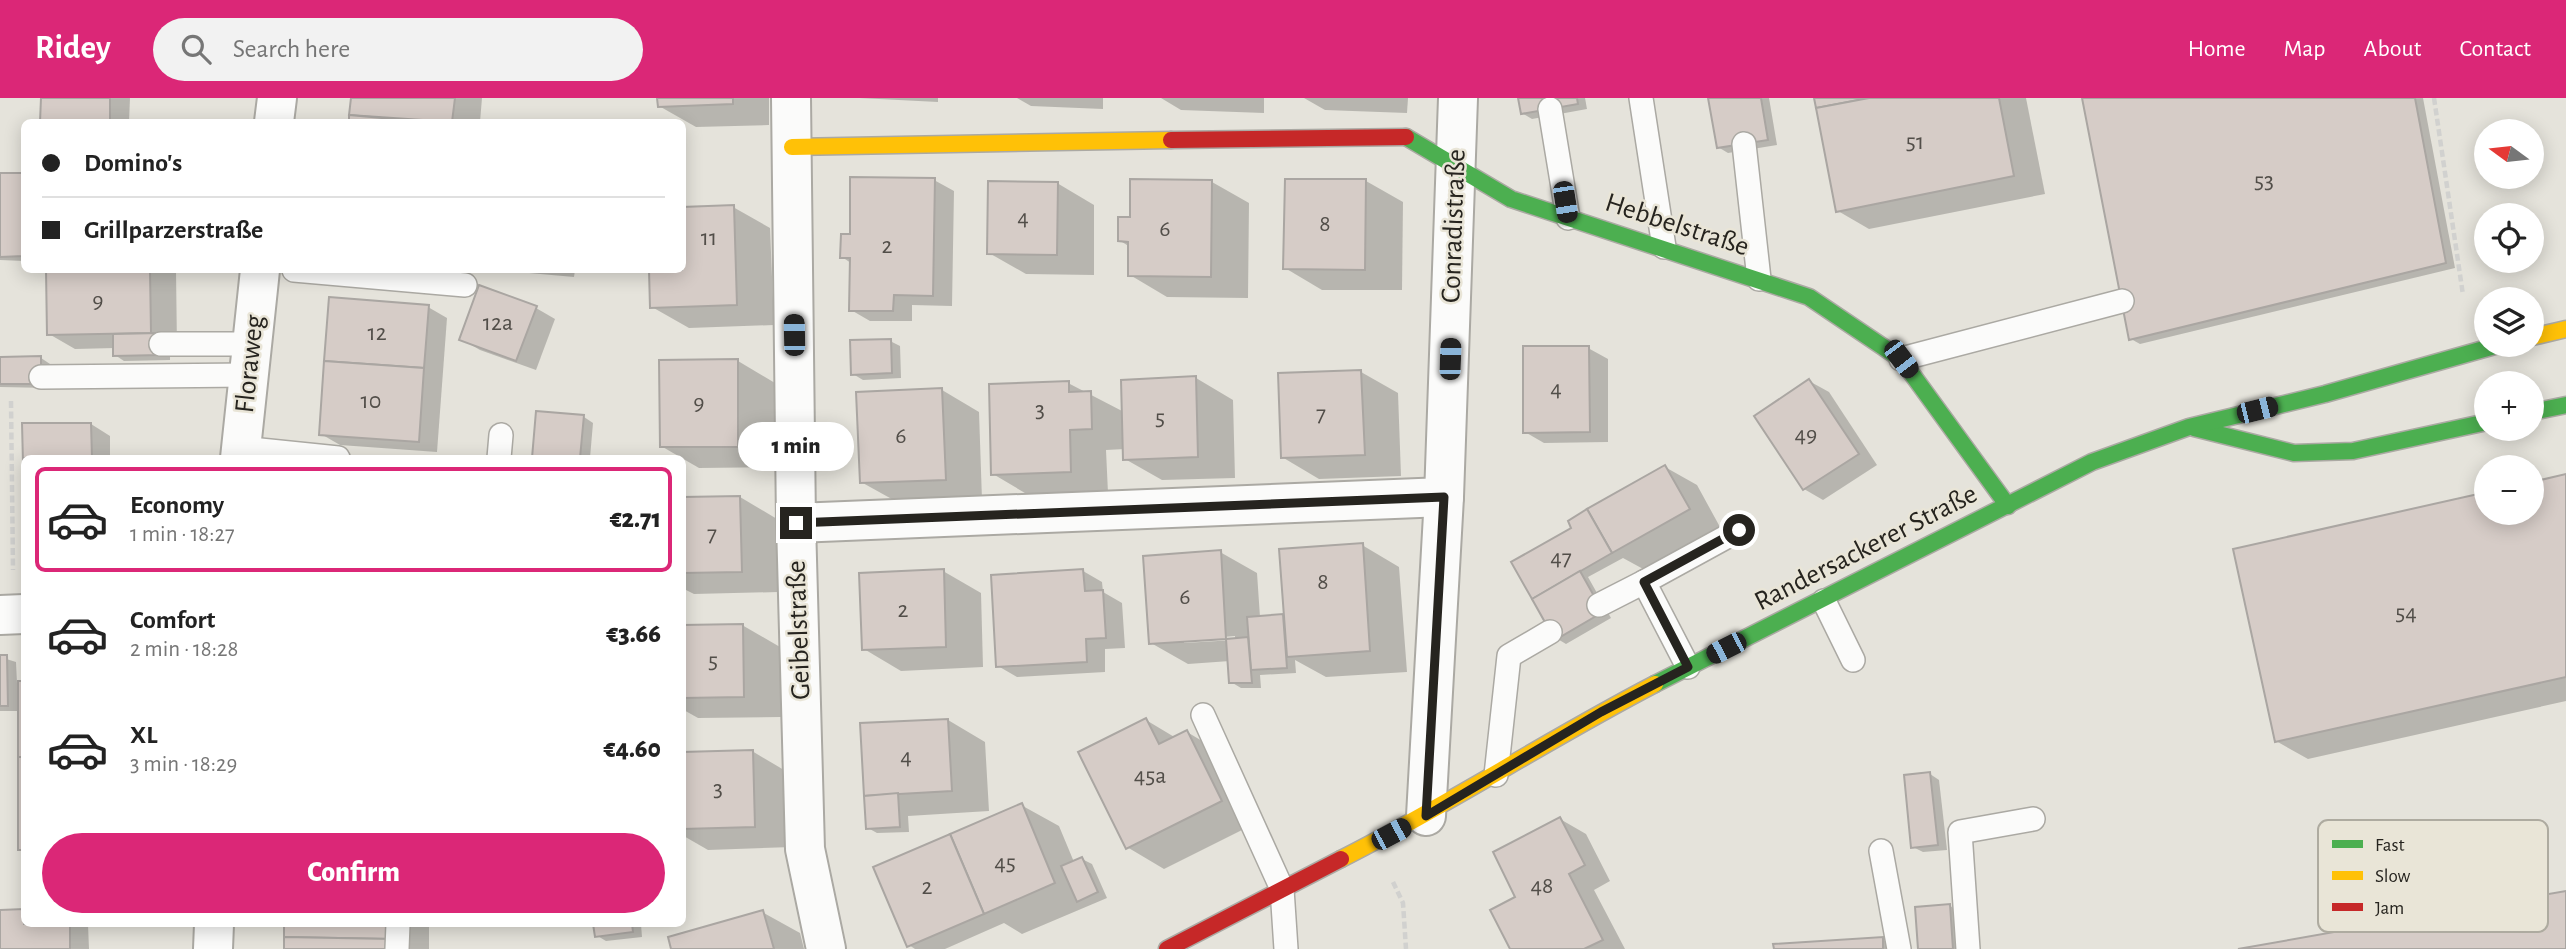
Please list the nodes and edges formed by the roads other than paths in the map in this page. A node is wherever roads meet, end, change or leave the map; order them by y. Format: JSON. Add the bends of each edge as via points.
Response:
{"nodes":[{"id":1,"x":276,"y":98,"type":"edge"},
{"id":2,"x":791,"y":98,"type":"edge"},
{"id":3,"x":1458,"y":98,"type":"edge"},
{"id":4,"x":1641,"y":98,"type":"edge"},
{"id":5,"x":1550,"y":109,"type":"dead end"},
{"id":6,"x":274,"y":119,"type":"edge"},
{"id":7,"x":1744,"y":144,"type":"dead end"},
{"id":8,"x":792,"y":147,"type":"junction"},
{"id":9,"x":1457,"y":167,"type":"junction"},
{"id":10,"x":1568,"y":218,"type":"junction"},
{"id":11,"x":1664,"y":247,"type":"junction"},
{"id":12,"x":260,"y":273,"type":"edge"},
{"id":13,"x":328,"y":273,"type":"edge"},
{"id":14,"x":1759,"y":279,"type":"junction"},
{"id":15,"x":465,"y":285,"type":"dead end"},
{"id":16,"x":2122,"y":301,"type":"dead end"},
{"id":17,"x":2566,"y":329,"type":"edge"},
{"id":18,"x":2544,"y":334,"type":"edge"},
{"id":19,"x":161,"y":344,"type":"dead end"},
{"id":20,"x":2474,"y":350,"type":"edge"},
{"id":21,"x":250,"y":359,"type":"junction"},
{"id":22,"x":1901,"y":359,"type":"junction"},
{"id":23,"x":41,"y":377,"type":"dead end"},
{"id":24,"x":2566,"y":405,"type":"edge"},
{"id":25,"x":2544,"y":410,"type":"edge"},
{"id":26,"x":2474,"y":425,"type":"edge"},
{"id":27,"x":2189,"y":427,"type":"junction"},
{"id":28,"x":501,"y":435,"type":"dead end"},
{"id":29,"x":241,"y":454,"type":"edge"},
{"id":30,"x":265,"y":455,"type":"edge"},
{"id":31,"x":499,"y":455,"type":"edge"},
{"id":32,"x":1444,"y":497,"type":"junction"},
{"id":33,"x":2008,"y":506,"type":"junction"},
{"id":34,"x":796,"y":523,"type":"junction"},
{"id":35,"x":1739,"y":530,"type":"dead end"},
{"id":36,"x":1644,"y":582,"type":"junction"},
{"id":37,"x":1824,"y":601,"type":"junction"},
{"id":38,"x":1598,"y":606,"type":"dead end"},
{"id":39,"x":21,"y":614,"type":"edge"},
{"id":40,"x":0,"y":615,"type":"edge"},
{"id":41,"x":1550,"y":632,"type":"dead end"},
{"id":42,"x":1853,"y":660,"type":"dead end"},
{"id":43,"x":1688,"y":667,"type":"junction"},
{"id":44,"x":1203,"y":715,"type":"dead end"},
{"id":45,"x":1496,"y":775,"type":"junction"},
{"id":46,"x":1426,"y":816,"type":"junction"},
{"id":47,"x":2033,"y":819,"type":"dead end"},
{"id":48,"x":1881,"y":851,"type":"dead end"},
{"id":49,"x":1282,"y":889,"type":"junction"},
{"id":50,"x":214,"y":927,"type":"edge"},
{"id":51,"x":398,"y":927,"type":"edge"},
{"id":52,"x":213,"y":949,"type":"edge"},
{"id":53,"x":397,"y":949,"type":"edge"},
{"id":54,"x":826,"y":949,"type":"edge"},
{"id":55,"x":1167,"y":949,"type":"edge"},
{"id":56,"x":1286,"y":949,"type":"edge"},
{"id":57,"x":1899,"y":949,"type":"edge"},
{"id":58,"x":1968,"y":949,"type":"edge"}],
"edges":[{"from":1,"to":6,"type":"street"},
{"from":2,"to":8,"type":"street","name":"Geibelstraße"},
{"from":3,"to":9,"type":"street","name":"Conradistraße"},
{"from":4,"to":11,"type":"lane"},
{"from":5,"to":10,"type":"lane"},
{"from":7,"to":14,"type":"lane"},
{"from":8,"to":9,"type":"street","name":"Hebbelstraße","via":[[1403,136]]},
{"from":8,"to":34,"type":"street","name":"Geibelstraße"},
{"from":9,"to":10,"type":"street","name":"Hebbelstraße","via":[[1511,199]]},
{"from":9,"to":32,"type":"street","name":"Conradistraße"},
{"from":10,"to":11,"type":"street","name":"Hebbelstraße"},
{"from":11,"to":14,"type":"street","name":"Hebbelstraße"},
{"from":12,"to":21,"type":"street","name":"Floraweg"},
{"from":13,"to":15,"type":"lane"},
{"from":14,"to":22,"type":"street","name":"Hebbelstraße","via":[[1809,297]]},
{"from":16,"to":22,"type":"lane"},
{"from":17,"to":18,"type":"street"},
{"from":19,"to":21,"type":"lane"},
{"from":20,"to":27,"type":"street","name":"Randersackerer Straße","via":[[2325,394]]},
{"from":21,"to":23,"type":"lane"},
{"from":21,"to":29,"type":"street","name":"Floraweg"},
{"from":22,"to":33,"type":"street","name":"Hebbelstraße"},
{"from":24,"to":25,"type":"street"},
{"from":26,"to":27,"type":"street","via":[[2353,451],[2294,453]]},
{"from":27,"to":33,"type":"street","name":"Randersackerer Straße","via":[[2092,462]]},
{"from":28,"to":31,"type":"lane"},
{"from":29,"to":30,"type":"lane"},
{"from":32,"to":34,"type":"street"},
{"from":32,"to":46,"type":"street","name":"Conradistraße"},
{"from":33,"to":37,"type":"street","name":"Randersackerer Straße"},
{"from":34,"to":54,"type":"street","name":"Geibelstraße","via":[[806,849]]},
{"from":35,"to":36,"type":"lane"},
{"from":36,"to":38,"type":"lane"},
{"from":36,"to":43,"type":"lane"},
{"from":37,"to":42,"type":"lane"},
{"from":37,"to":43,"type":"street","name":"Randersackerer Straße"},
{"from":39,"to":40,"type":"street"},
{"from":41,"to":45,"type":"lane","via":[[1509,656]]},
{"from":43,"to":45,"type":"street","name":"Randersackerer Straße"},
{"from":44,"to":49,"type":"lane"},
{"from":45,"to":46,"type":"street","name":"Randersackerer Straße"},
{"from":46,"to":49,"type":"street","name":"Randersackerer Straße"},
{"from":47,"to":58,"type":"lane","via":[[1960,832]]},
{"from":48,"to":57,"type":"lane"},
{"from":49,"to":55,"type":"street","name":"Randersackerer Straße"},
{"from":49,"to":56,"type":"lane"},
{"from":50,"to":52,"type":"street"},
{"from":51,"to":53,"type":"lane"}]}
